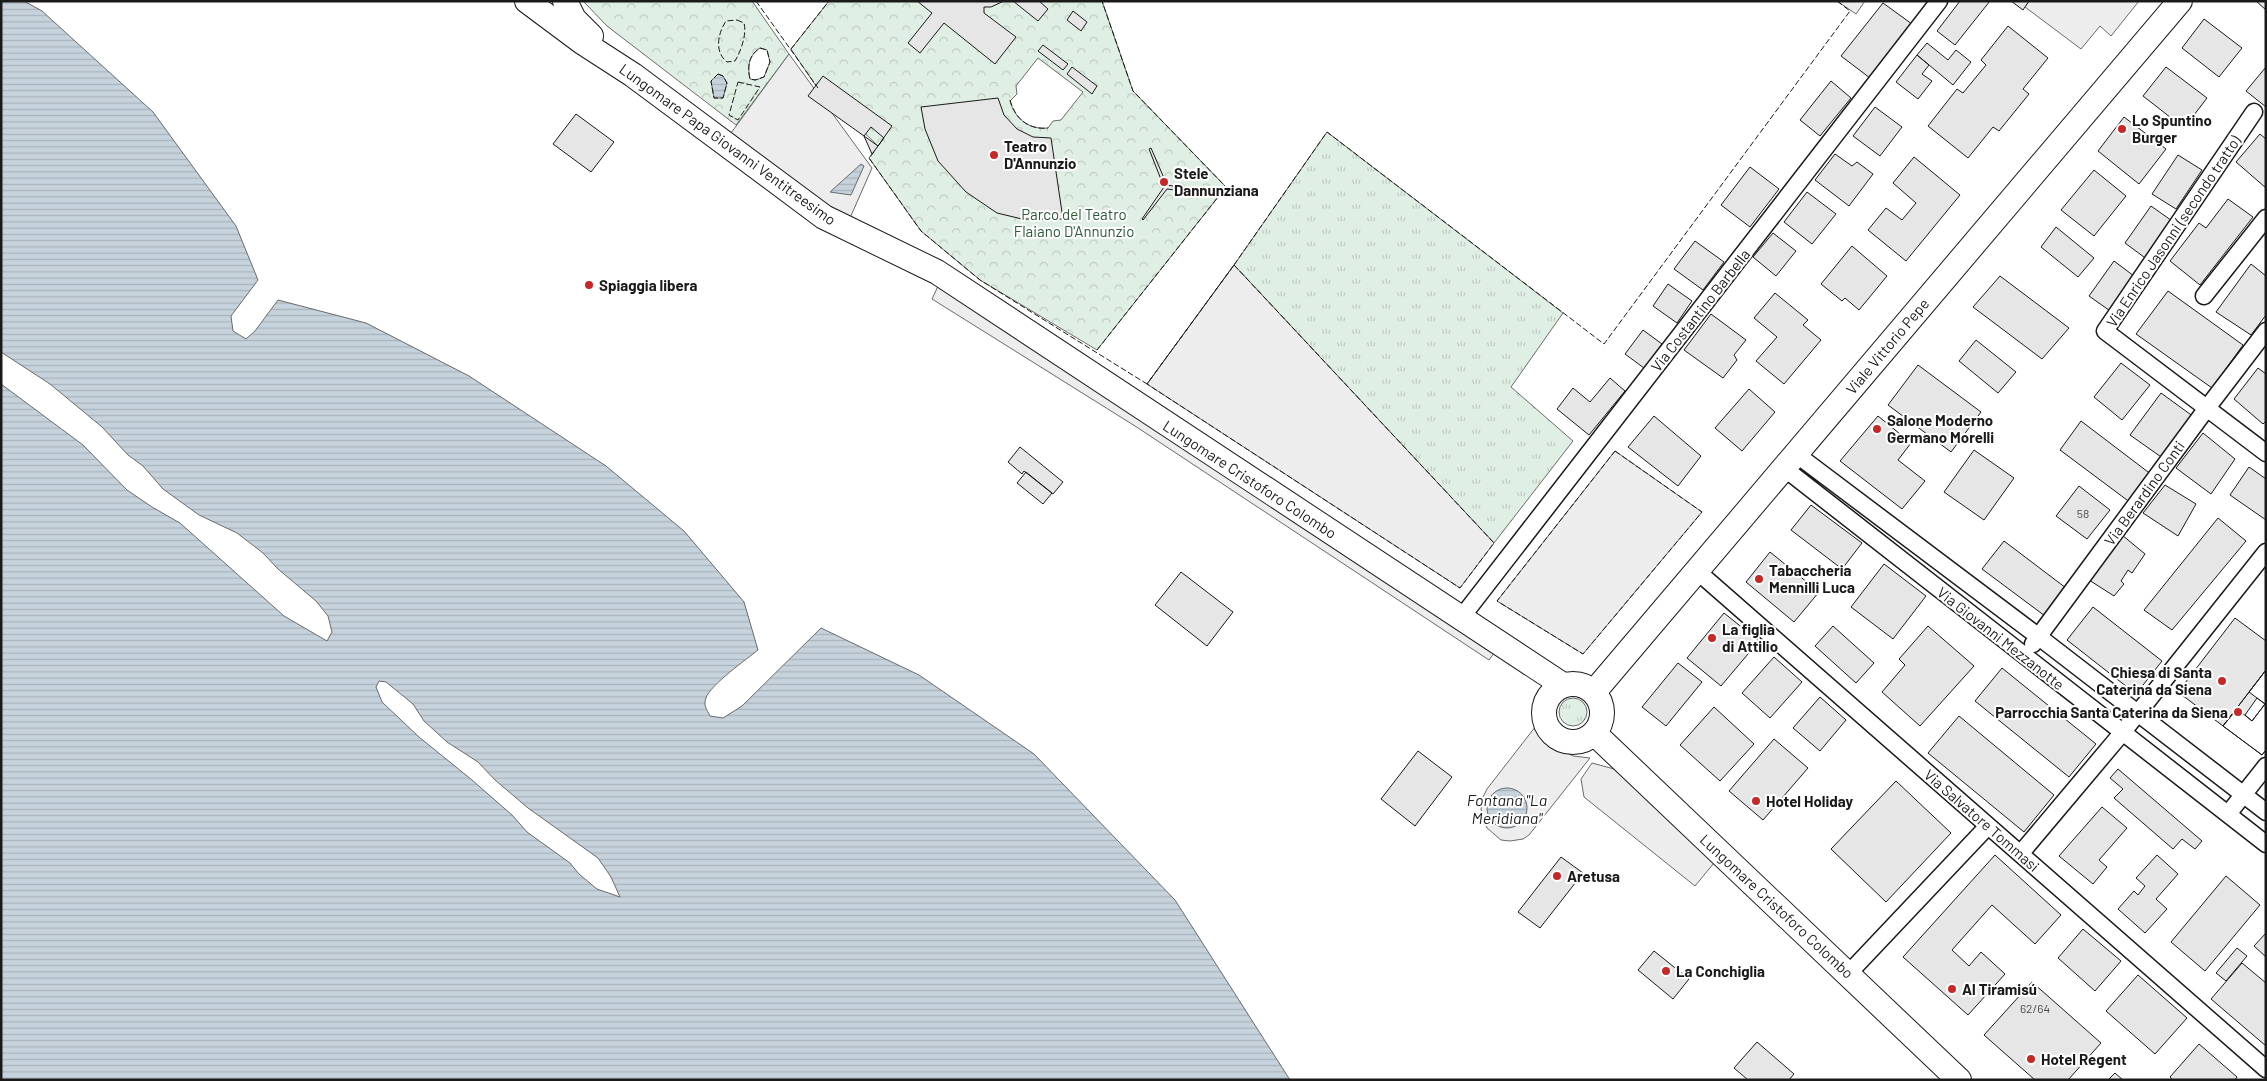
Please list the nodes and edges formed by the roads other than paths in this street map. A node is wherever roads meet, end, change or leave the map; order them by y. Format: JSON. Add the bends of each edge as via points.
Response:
{"nodes":[{"id":1,"x":527,"y":1,"type":"edge"},
{"id":2,"x":565,"y":1,"type":"edge"},
{"id":3,"x":1939,"y":1,"type":"edge"},
{"id":4,"x":2180,"y":1,"type":"edge"},
{"id":5,"x":633,"y":75,"type":"junction"},
{"id":6,"x":2254,"y":112,"type":"dead end"},
{"id":7,"x":2266,"y":218,"type":"edge"},
{"id":8,"x":937,"y":272,"type":"joint"},
{"id":9,"x":2204,"y":296,"type":"dead end"},
{"id":10,"x":2266,"y":331,"type":"edge"},
{"id":11,"x":2206,"y":408,"type":"junction"},
{"id":12,"x":2266,"y":453,"type":"edge"},
{"id":13,"x":1790,"y":461,"type":"junction"},
{"id":14,"x":2266,"y":552,"type":"edge"},
{"id":15,"x":1696,"y":571,"type":"junction"},
{"id":16,"x":1461,"y":618,"type":"junction"},
{"id":17,"x":2039,"y":637,"type":"junction"},
{"id":18,"x":2024,"y":656,"type":"junction"},
{"id":19,"x":1563,"y":685,"type":"junction"},
{"id":20,"x":1594,"y":692,"type":"junction"},
{"id":21,"x":2138,"y":714,"type":"junction"},
{"id":22,"x":1594,"y":733,"type":"junction"},
{"id":23,"x":2122,"y":733,"type":"junction"},
{"id":24,"x":2266,"y":766,"type":"edge"},
{"id":25,"x":2243,"y":796,"type":"junction"},
{"id":26,"x":2266,"y":812,"type":"edge"},
{"id":27,"x":2228,"y":814,"type":"junction"},
{"id":28,"x":1988,"y":826,"type":"junction"},
{"id":29,"x":2266,"y":844,"type":"edge"},
{"id":30,"x":2021,"y":854,"type":"junction"},
{"id":31,"x":1848,"y":974,"type":"junction"},
{"id":32,"x":2261,"y":1073,"type":"edge"},
{"id":33,"x":1960,"y":1080,"type":"edge"}],
"edges":[{"from":1,"to":5,"type":"street","name":"Lungomare Papa Giovanni Ventitreesimo"},
{"from":2,"to":5,"type":"street","via":[[574,19]]},
{"from":3,"to":16,"type":"street","name":"Via Costantino Barbella"},
{"from":4,"to":13,"type":"street","name":"Viale Vittorio Pepe"},
{"from":5,"to":8,"type":"street","name":"Lungomare Papa Giovanni Ventitreesimo","via":[[824,216]]},
{"from":6,"to":11,"type":"street","name":"Via Enrico Jasonni (secondo tratto)","via":[[2105,331]]},
{"from":7,"to":9,"type":"street"},
{"from":8,"to":16,"type":"street","name":"Lungomare Cristoforo Colombo"},
{"from":10,"to":11,"type":"street","name":"Via Berardino Conti"},
{"from":11,"to":12,"type":"street","name":"Via Enrico Jasonni (secondo tratto)"},
{"from":11,"to":17,"type":"street","name":"Via Berardino Conti"},
{"from":13,"to":15,"type":"street","name":"Viale Vittorio Pepe"},
{"from":13,"to":17,"type":"street","name":"Via Giovanni Mezzanotte"},
{"from":13,"to":18,"type":"street","name":"Via Giovanni Mezzanotte"},
{"from":14,"to":21,"type":"street"},
{"from":15,"to":20,"type":"street","name":"Viale Vittorio Pepe"},
{"from":15,"to":28,"type":"street","name":"Via Salvatore Tommasi"},
{"from":16,"to":19,"type":"street","name":"Lungomare Cristoforo Colombo"},
{"from":17,"to":18,"type":"street","name":"Via Berardino Conti"},
{"from":17,"to":21,"type":"street","name":"Via Giovanni Mezzanotte"},
{"from":18,"to":23,"type":"street","name":"Via Giovanni Mezzanotte"},
{"from":19,"to":20,"type":"street","via":[[1583,685]]},
{"from":19,"to":22,"type":"street","via":[[1554,690],[1546,702],[1547,727],[1566,741],[1581,741]]},
{"from":20,"to":22,"type":"street","via":[[1600,699],[1603,712],[1600,726]]},
{"from":21,"to":23,"type":"street"},
{"from":21,"to":25,"type":"street","name":"Via Giovanni Mezzanotte"},
{"from":22,"to":31,"type":"street","name":"Lungomare Cristoforo Colombo"},
{"from":23,"to":27,"type":"street","name":"Via Giovanni Mezzanotte"},
{"from":23,"to":30,"type":"street"},
{"from":24,"to":25,"type":"street"},
{"from":25,"to":26,"type":"street","name":"Via Giovanni Mezzanotte"},
{"from":25,"to":27,"type":"street"},
{"from":27,"to":29,"type":"street","name":"Via Giovanni Mezzanotte"},
{"from":28,"to":30,"type":"street","name":"Via Salvatore Tommasi"},
{"from":28,"to":31,"type":"street"},
{"from":30,"to":32,"type":"street","name":"Via Salvatore Tommasi"},
{"from":31,"to":33,"type":"street","name":"Lungomare Cristoforo Colombo"}]}
